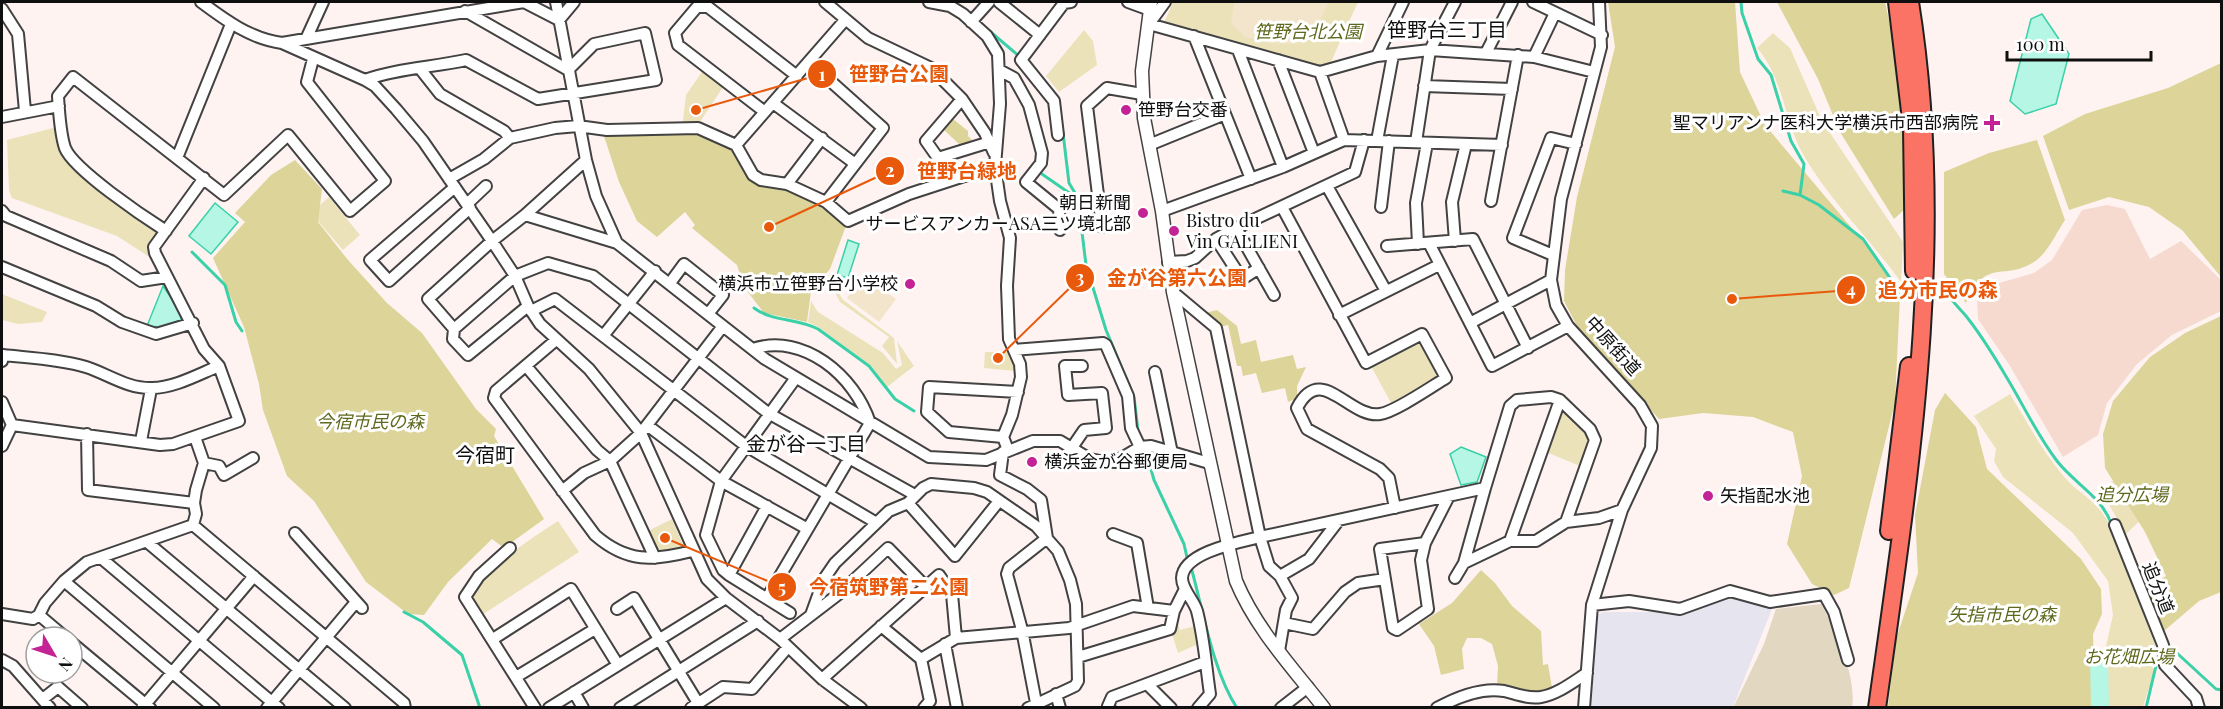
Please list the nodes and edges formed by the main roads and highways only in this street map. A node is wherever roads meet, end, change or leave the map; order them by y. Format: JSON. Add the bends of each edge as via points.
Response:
{"nodes":[{"id":1,"x":1897,"y":2,"type":"edge"},
{"id":2,"x":1910,"y":2,"type":"edge"},
{"id":3,"x":1868,"y":708,"type":"edge"},
{"id":4,"x":1877,"y":708,"type":"edge"}],
"edges":[{"from":1,"to":3,"type":"main road","via":[[1912,128],[1912,330]]},
{"from":2,"to":4,"type":"main road","via":[[1926,126],[1926,244],[1917,406]]}]}
